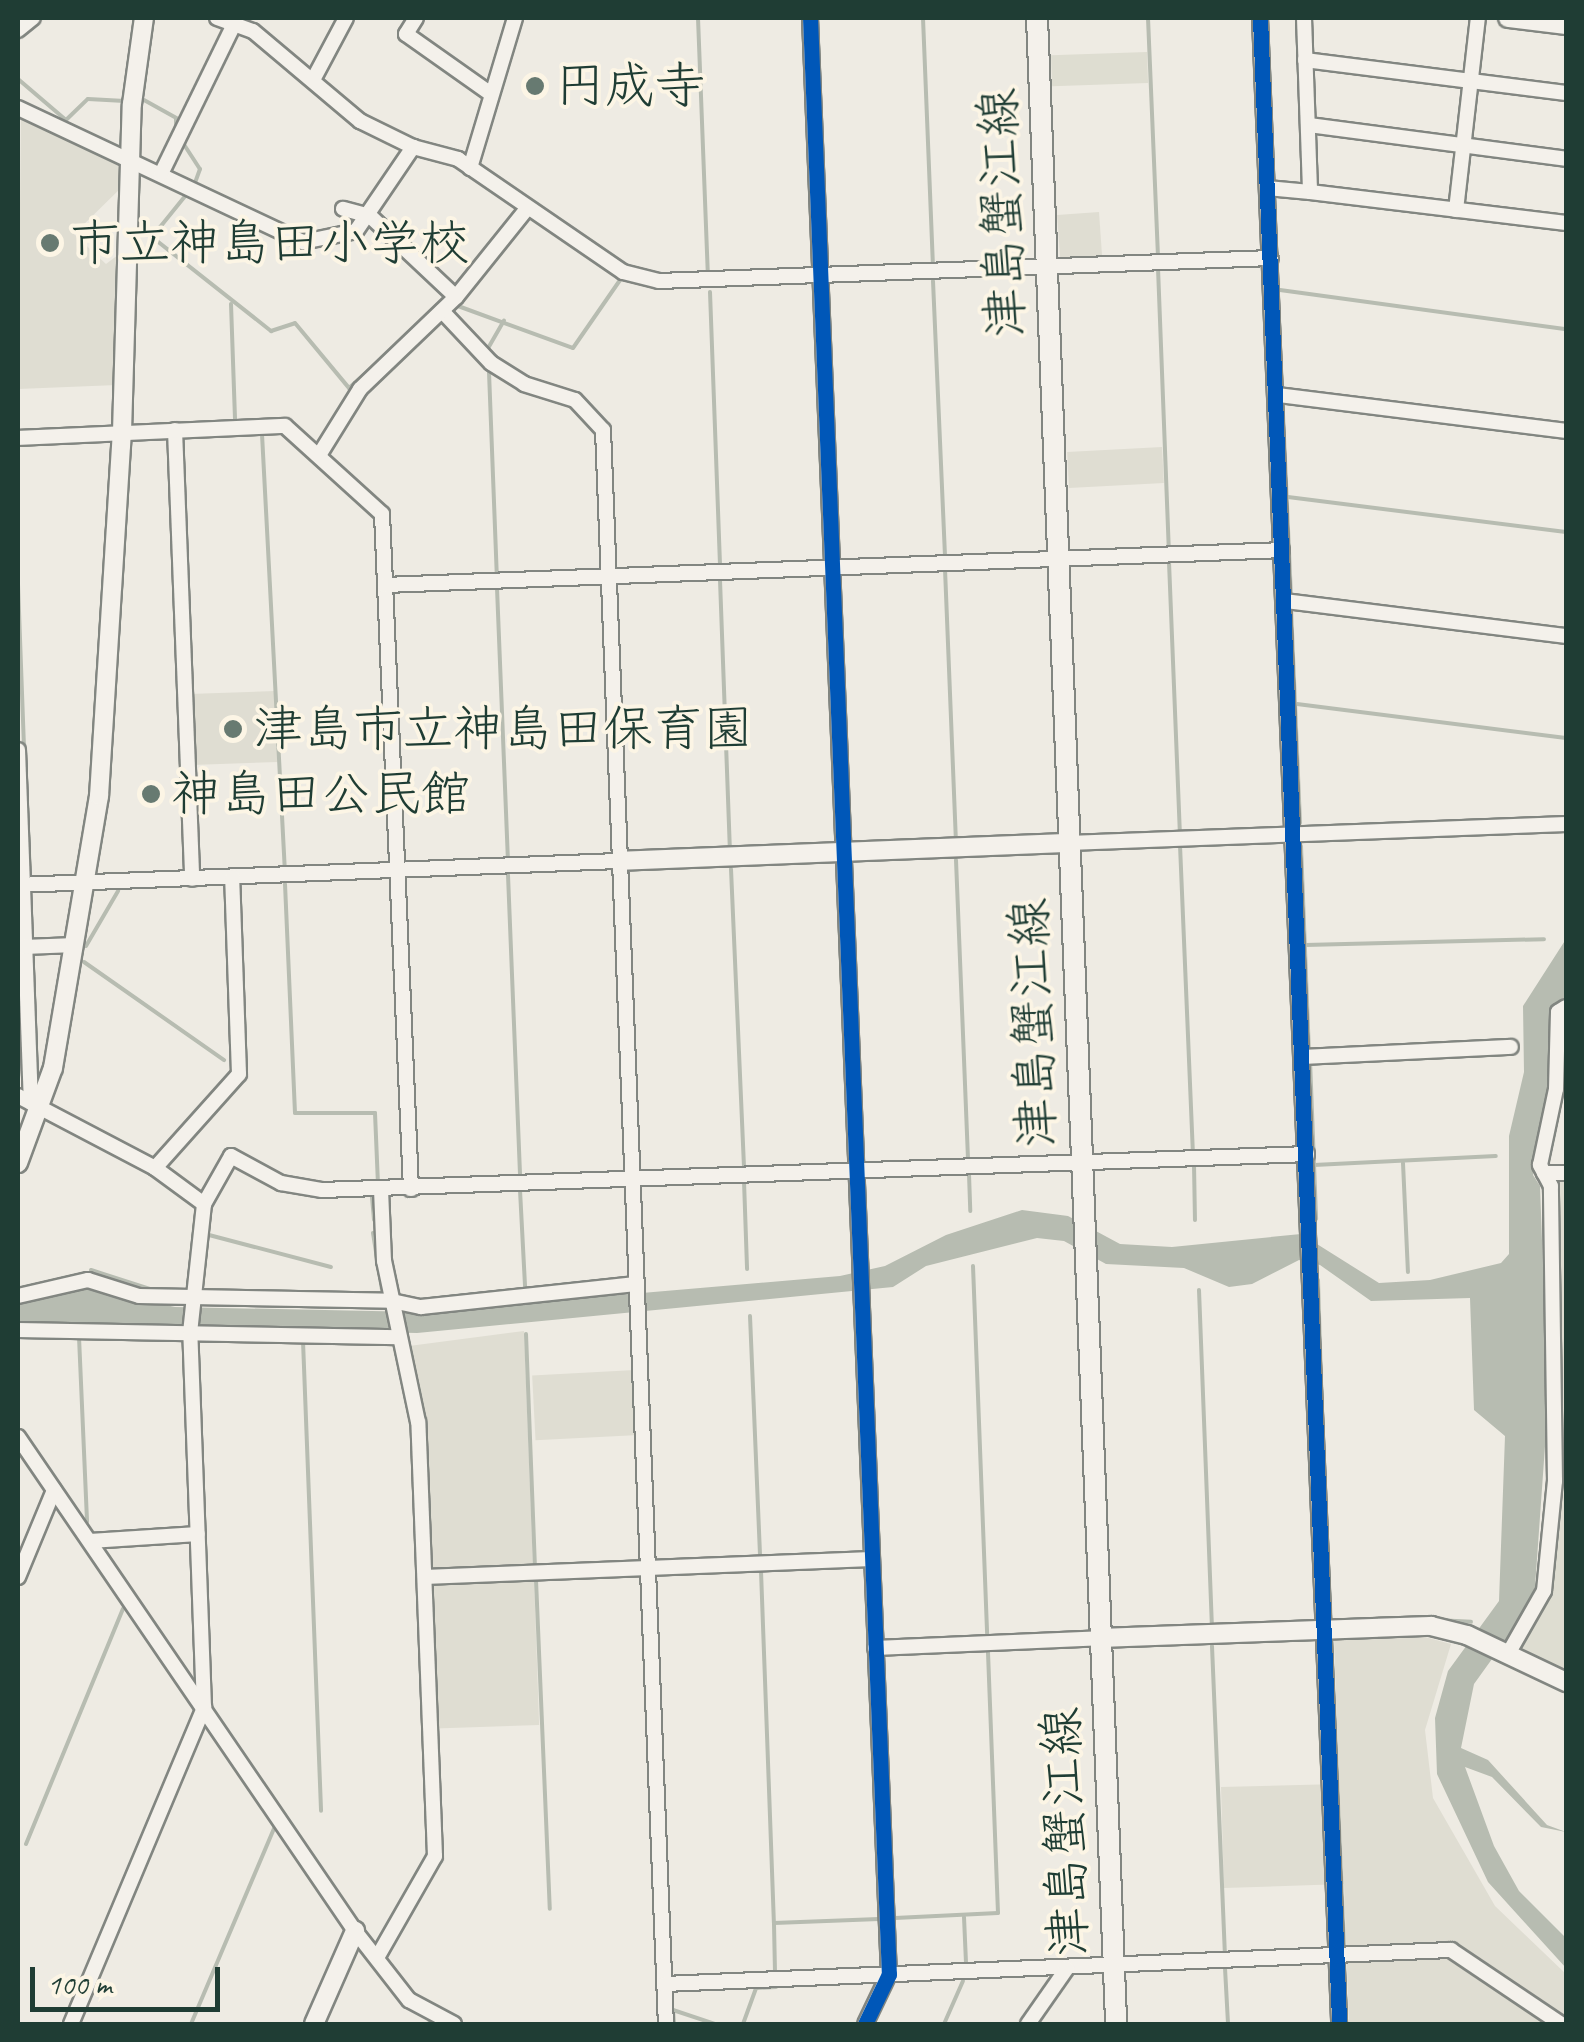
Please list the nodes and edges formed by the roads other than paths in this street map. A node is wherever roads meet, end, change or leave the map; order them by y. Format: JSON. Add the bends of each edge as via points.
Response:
{"nodes":[{"id":1,"x":33,"y":18,"type":"edge"},
{"id":2,"x":144,"y":18,"type":"edge"},
{"id":3,"x":217,"y":18,"type":"edge"},
{"id":4,"x":346,"y":18,"type":"edge"},
{"id":5,"x":416,"y":18,"type":"edge"},
{"id":6,"x":515,"y":18,"type":"edge"},
{"id":7,"x":810,"y":18,"type":"edge"},
{"id":8,"x":1037,"y":18,"type":"edge"},
{"id":9,"x":1260,"y":18,"type":"edge"},
{"id":10,"x":1304,"y":18,"type":"edge"},
{"id":11,"x":1478,"y":18,"type":"edge"},
{"id":12,"x":1508,"y":18,"type":"edge"},
{"id":13,"x":234,"y":24,"type":"junction"},
{"id":14,"x":1566,"y":25,"type":"edge"},
{"id":15,"x":18,"y":30,"type":"edge"},
{"id":16,"x":1305,"y":60,"type":"junction"},
{"id":17,"x":314,"y":80,"type":"junction"},
{"id":18,"x":1471,"y":82,"type":"junction"},
{"id":19,"x":1566,"y":93,"type":"edge"},
{"id":20,"x":491,"y":94,"type":"junction"},
{"id":21,"x":18,"y":108,"type":"edge"},
{"id":22,"x":1309,"y":125,"type":"junction"},
{"id":23,"x":1464,"y":145,"type":"junction"},
{"id":24,"x":413,"y":147,"type":"junction"},
{"id":25,"x":1566,"y":159,"type":"edge"},
{"id":26,"x":132,"y":162,"type":"junction"},
{"id":27,"x":470,"y":168,"type":"junction"},
{"id":28,"x":161,"y":174,"type":"junction"},
{"id":29,"x":1271,"y":188,"type":"junction"},
{"id":30,"x":1310,"y":192,"type":"junction"},
{"id":31,"x":344,"y":209,"type":"dead end"},
{"id":32,"x":526,"y":210,"type":"junction"},
{"id":33,"x":1456,"y":210,"type":"junction"},
{"id":34,"x":370,"y":216,"type":"junction"},
{"id":35,"x":1566,"y":224,"type":"edge"},
{"id":36,"x":1270,"y":258,"type":"junction"},
{"id":37,"x":1047,"y":267,"type":"junction"},
{"id":38,"x":821,"y":278,"type":"junction"},
{"id":39,"x":456,"y":297,"type":"junction"},
{"id":40,"x":442,"y":311,"type":"junction"},
{"id":41,"x":1282,"y":395,"type":"junction"},
{"id":42,"x":175,"y":430,"type":"junction"},
{"id":43,"x":1566,"y":431,"type":"edge"},
{"id":44,"x":122,"y":432,"type":"junction"},
{"id":45,"x":18,"y":438,"type":"edge"},
{"id":46,"x":321,"y":452,"type":"junction"},
{"id":47,"x":1282,"y":550,"type":"junction"},
{"id":48,"x":1058,"y":559,"type":"junction"},
{"id":49,"x":833,"y":568,"type":"junction"},
{"id":50,"x":609,"y":578,"type":"junction"},
{"id":51,"x":384,"y":586,"type":"junction"},
{"id":52,"x":1289,"y":601,"type":"junction"},
{"id":53,"x":1566,"y":636,"type":"edge"},
{"id":54,"x":18,"y":750,"type":"edge"},
{"id":55,"x":1566,"y":824,"type":"edge"},
{"id":56,"x":1294,"y":835,"type":"junction"},
{"id":57,"x":1069,"y":843,"type":"junction"},
{"id":58,"x":844,"y":852,"type":"junction"},
{"id":59,"x":619,"y":862,"type":"junction"},
{"id":60,"x":397,"y":871,"type":"junction"},
{"id":61,"x":232,"y":877,"type":"junction"},
{"id":62,"x":192,"y":879,"type":"junction"},
{"id":63,"x":87,"y":883,"type":"junction"},
{"id":64,"x":20,"y":885,"type":"edge"},
{"id":65,"x":75,"y":945,"type":"junction"},
{"id":66,"x":24,"y":947,"type":"junction"},
{"id":67,"x":1566,"y":1008,"type":"edge"},
{"id":68,"x":1511,"y":1047,"type":"dead end"},
{"id":69,"x":1304,"y":1057,"type":"junction"},
{"id":70,"x":30,"y":1102,"type":"edge"},
{"id":71,"x":1307,"y":1154,"type":"junction"},
{"id":72,"x":18,"y":1162,"type":"edge"},
{"id":73,"x":1081,"y":1162,"type":"junction"},
{"id":74,"x":155,"y":1168,"type":"junction"},
{"id":75,"x":856,"y":1172,"type":"junction"},
{"id":76,"x":1544,"y":1173,"type":"junction"},
{"id":77,"x":1566,"y":1173,"type":"edge"},
{"id":78,"x":632,"y":1180,"type":"junction"},
{"id":79,"x":410,"y":1189,"type":"junction"},
{"id":80,"x":380,"y":1190,"type":"junction"},
{"id":81,"x":204,"y":1204,"type":"junction"},
{"id":82,"x":636,"y":1286,"type":"junction"},
{"id":83,"x":18,"y":1296,"type":"edge"},
{"id":84,"x":192,"y":1300,"type":"junction"},
{"id":85,"x":392,"y":1303,"type":"junction"},
{"id":86,"x":18,"y":1330,"type":"edge"},
{"id":87,"x":190,"y":1333,"type":"junction"},
{"id":88,"x":399,"y":1336,"type":"junction"},
{"id":89,"x":18,"y":1437,"type":"edge"},
{"id":90,"x":54,"y":1490,"type":"junction"},
{"id":91,"x":198,"y":1534,"type":"junction"},
{"id":92,"x":90,"y":1541,"type":"junction"},
{"id":93,"x":872,"y":1559,"type":"junction"},
{"id":94,"x":648,"y":1568,"type":"junction"},
{"id":95,"x":18,"y":1577,"type":"edge"},
{"id":96,"x":425,"y":1577,"type":"junction"},
{"id":97,"x":1329,"y":1630,"type":"junction"},
{"id":98,"x":1100,"y":1638,"type":"junction"},
{"id":99,"x":876,"y":1648,"type":"junction"},
{"id":100,"x":1503,"y":1651,"type":"junction"},
{"id":101,"x":1566,"y":1682,"type":"edge"},
{"id":102,"x":204,"y":1707,"type":"junction"},
{"id":103,"x":355,"y":1931,"type":"junction"},
{"id":104,"x":378,"y":1956,"type":"junction"},
{"id":105,"x":1336,"y":1956,"type":"junction"},
{"id":106,"x":1113,"y":1965,"type":"junction"},
{"id":107,"x":1067,"y":1968,"type":"junction"},
{"id":108,"x":889,"y":1974,"type":"junction"},
{"id":109,"x":665,"y":1984,"type":"junction"},
{"id":110,"x":71,"y":2024,"type":"edge"},
{"id":111,"x":314,"y":2024,"type":"edge"},
{"id":112,"x":454,"y":2024,"type":"edge"},
{"id":113,"x":666,"y":2024,"type":"edge"},
{"id":114,"x":866,"y":2024,"type":"edge"},
{"id":115,"x":1028,"y":2024,"type":"edge"},
{"id":116,"x":1116,"y":2024,"type":"edge"},
{"id":117,"x":1340,"y":2024,"type":"edge"},
{"id":118,"x":1561,"y":2024,"type":"edge"}],
"edges":[{"from":1,"to":15,"type":"street"},
{"from":2,"to":26,"type":"street","via":[[133,78]]},
{"from":3,"to":13,"type":"street"},
{"from":4,"to":17,"type":"street"},
{"from":5,"to":20,"type":"street","via":[[406,34]]},
{"from":6,"to":20,"type":"street"},
{"from":7,"to":38,"type":"street"},
{"from":8,"to":37,"type":"main road","name":"津島蟹江線"},
{"from":9,"to":29,"type":"street"},
{"from":10,"to":16,"type":"street"},
{"from":11,"to":18,"type":"street"},
{"from":12,"to":14,"type":"street"},
{"from":13,"to":17,"type":"street"},
{"from":13,"to":28,"type":"street"},
{"from":16,"to":18,"type":"street"},
{"from":16,"to":22,"type":"street"},
{"from":17,"to":24,"type":"street","via":[[360,121]]},
{"from":18,"to":19,"type":"street"},
{"from":18,"to":23,"type":"street"},
{"from":20,"to":27,"type":"street"},
{"from":21,"to":26,"type":"street"},
{"from":22,"to":23,"type":"street"},
{"from":22,"to":30,"type":"street"},
{"from":23,"to":25,"type":"street"},
{"from":23,"to":33,"type":"street"},
{"from":24,"to":27,"type":"street"},
{"from":24,"to":34,"type":"street"},
{"from":26,"to":28,"type":"street"},
{"from":26,"to":44,"type":"street"},
{"from":27,"to":32,"type":"street"},
{"from":28,"to":34,"type":"street","via":[[303,242],[356,231]]},
{"from":29,"to":30,"type":"street"},
{"from":29,"to":36,"type":"street"},
{"from":30,"to":33,"type":"street"},
{"from":31,"to":34,"type":"street"},
{"from":32,"to":38,"type":"street","via":[[623,272],[659,281]]},
{"from":32,"to":39,"type":"street"},
{"from":33,"to":35,"type":"street"},
{"from":34,"to":39,"type":"street"},
{"from":36,"to":37,"type":"street"},
{"from":36,"to":41,"type":"street"},
{"from":37,"to":38,"type":"street"},
{"from":37,"to":48,"type":"main road","name":"津島蟹江線"},
{"from":38,"to":49,"type":"street"},
{"from":39,"to":40,"type":"street"},
{"from":40,"to":46,"type":"street","via":[[360,388]]},
{"from":40,"to":50,"type":"street","via":[[491,363],[596,416]]},
{"from":41,"to":43,"type":"street"},
{"from":41,"to":47,"type":"street"},
{"from":42,"to":44,"type":"street"},
{"from":42,"to":46,"type":"street","via":[[285,426]]},
{"from":42,"to":62,"type":"street"},
{"from":44,"to":45,"type":"street"},
{"from":44,"to":63,"type":"street","via":[[111,652]]},
{"from":46,"to":51,"type":"street","via":[[382,514]]},
{"from":47,"to":48,"type":"street"},
{"from":47,"to":52,"type":"street"},
{"from":48,"to":49,"type":"street"},
{"from":48,"to":57,"type":"main road","name":"津島蟹江線"},
{"from":49,"to":50,"type":"street"},
{"from":49,"to":58,"type":"street"},
{"from":50,"to":51,"type":"street"},
{"from":50,"to":59,"type":"street"},
{"from":51,"to":60,"type":"street"},
{"from":52,"to":53,"type":"street"},
{"from":52,"to":56,"type":"street"},
{"from":54,"to":64,"type":"street"},
{"from":55,"to":56,"type":"street"},
{"from":56,"to":57,"type":"street"},
{"from":56,"to":69,"type":"street"},
{"from":57,"to":58,"type":"street"},
{"from":57,"to":73,"type":"main road","name":"津島蟹江線"},
{"from":58,"to":59,"type":"street"},
{"from":58,"to":75,"type":"street"},
{"from":59,"to":60,"type":"street"},
{"from":59,"to":78,"type":"street"},
{"from":60,"to":61,"type":"street"},
{"from":60,"to":79,"type":"street"},
{"from":61,"to":62,"type":"street"},
{"from":61,"to":74,"type":"street","via":[[238,1074]]},
{"from":62,"to":63,"type":"street"},
{"from":63,"to":64,"type":"street"},
{"from":63,"to":65,"type":"street"},
{"from":64,"to":66,"type":"street"},
{"from":65,"to":66,"type":"street"},
{"from":65,"to":70,"type":"street"},
{"from":66,"to":70,"type":"street"},
{"from":67,"to":76,"type":"street","via":[[1558,1012]]},
{"from":68,"to":69,"type":"street"},
{"from":69,"to":71,"type":"street"},
{"from":70,"to":72,"type":"street"},
{"from":70,"to":74,"type":"street"},
{"from":71,"to":73,"type":"street"},
{"from":71,"to":97,"type":"street"},
{"from":73,"to":75,"type":"street"},
{"from":73,"to":98,"type":"main road","name":"津島蟹江線"},
{"from":74,"to":81,"type":"street"},
{"from":75,"to":78,"type":"street"},
{"from":75,"to":93,"type":"street"},
{"from":76,"to":77,"type":"street"},
{"from":76,"to":100,"type":"street","via":[[1551,1186],[1556,1320],[1555,1481],[1544,1591]]},
{"from":78,"to":79,"type":"street"},
{"from":78,"to":82,"type":"street"},
{"from":79,"to":80,"type":"street"},
{"from":80,"to":81,"type":"street","via":[[299,1188],[231,1156]]},
{"from":80,"to":85,"type":"street"},
{"from":81,"to":84,"type":"street","via":[[202,1264]]},
{"from":82,"to":85,"type":"street","via":[[421,1307]]},
{"from":82,"to":94,"type":"street"},
{"from":83,"to":84,"type":"street","via":[[88,1280],[140,1296]]},
{"from":84,"to":85,"type":"street"},
{"from":84,"to":87,"type":"street"},
{"from":85,"to":88,"type":"street"},
{"from":86,"to":87,"type":"street"},
{"from":87,"to":88,"type":"street"},
{"from":87,"to":91,"type":"street"},
{"from":88,"to":96,"type":"street","via":[[418,1422]]},
{"from":89,"to":90,"type":"street"},
{"from":90,"to":92,"type":"street"},
{"from":90,"to":95,"type":"street"},
{"from":91,"to":92,"type":"street"},
{"from":91,"to":102,"type":"street"},
{"from":92,"to":102,"type":"street"},
{"from":93,"to":94,"type":"street"},
{"from":93,"to":99,"type":"street"},
{"from":94,"to":96,"type":"street"},
{"from":94,"to":109,"type":"street"},
{"from":96,"to":104,"type":"street","via":[[435,1856]]},
{"from":97,"to":98,"type":"street"},
{"from":97,"to":100,"type":"street","via":[[1430,1626]]},
{"from":97,"to":105,"type":"street"},
{"from":98,"to":99,"type":"street"},
{"from":98,"to":106,"type":"main road","name":"津島蟹江線"},
{"from":99,"to":108,"type":"street"},
{"from":100,"to":101,"type":"street"},
{"from":102,"to":103,"type":"street"},
{"from":102,"to":110,"type":"street"},
{"from":103,"to":104,"type":"street"},
{"from":103,"to":111,"type":"street"},
{"from":104,"to":112,"type":"street","via":[[410,2000]]},
{"from":105,"to":106,"type":"street"},
{"from":105,"to":117,"type":"street"},
{"from":105,"to":118,"type":"street","via":[[1451,1950]]},
{"from":106,"to":107,"type":"street"},
{"from":106,"to":116,"type":"main road","name":"津島蟹江線"},
{"from":107,"to":108,"type":"street"},
{"from":107,"to":115,"type":"street"},
{"from":108,"to":109,"type":"street"},
{"from":108,"to":114,"type":"street"},
{"from":109,"to":113,"type":"street"}]}
